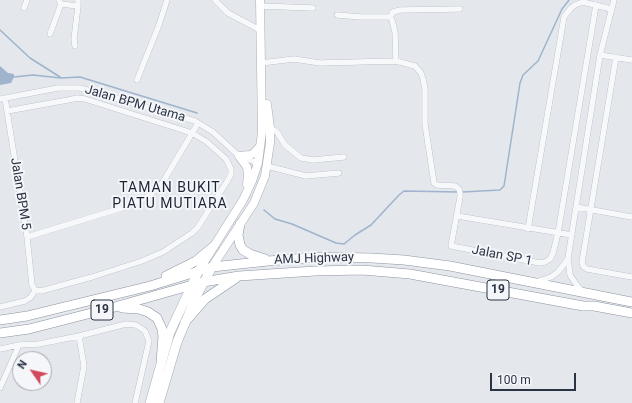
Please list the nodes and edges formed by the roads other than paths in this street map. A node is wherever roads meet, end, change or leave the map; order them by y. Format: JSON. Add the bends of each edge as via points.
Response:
{"nodes":[{"id":1,"x":27,"y":0,"type":"edge"},
{"id":2,"x":78,"y":0,"type":"edge"},
{"id":3,"x":167,"y":0,"type":"edge"},
{"id":4,"x":215,"y":0,"type":"edge"},
{"id":5,"x":614,"y":0,"type":"edge"},
{"id":6,"x":60,"y":2,"type":"edge"},
{"id":7,"x":260,"y":3,"type":"edge"},
{"id":8,"x":596,"y":5,"type":"junction"},
{"id":9,"x":78,"y":6,"type":"junction"},
{"id":10,"x":24,"y":8,"type":"dead end"},
{"id":11,"x":313,"y":8,"type":"dead end"},
{"id":12,"x":460,"y":9,"type":"dead end"},
{"id":13,"x":611,"y":9,"type":"junction"},
{"id":14,"x":337,"y":15,"type":"dead end"},
{"id":15,"x":390,"y":17,"type":"junction"},
{"id":16,"x":260,"y":30,"type":"junction"},
{"id":17,"x":50,"y":34,"type":"dead end"},
{"id":18,"x":75,"y":46,"type":"dead end"},
{"id":19,"x":600,"y":55,"type":"junction"},
{"id":20,"x":616,"y":57,"type":"junction"},
{"id":21,"x":632,"y":60,"type":"edge"},
{"id":22,"x":396,"y":61,"type":"junction"},
{"id":23,"x":261,"y":63,"type":"junction"},
{"id":24,"x":137,"y":80,"type":"dead end"},
{"id":25,"x":263,"y":92,"type":"junction"},
{"id":26,"x":2,"y":98,"type":"edge"},
{"id":27,"x":7,"y":112,"type":"junction"},
{"id":28,"x":198,"y":123,"type":"junction"},
{"id":29,"x":270,"y":128,"type":"junction"},
{"id":30,"x":192,"y":133,"type":"junction"},
{"id":31,"x":270,"y":143,"type":"junction"},
{"id":32,"x":261,"y":145,"type":"junction"},
{"id":33,"x":239,"y":156,"type":"junction"},
{"id":34,"x":344,"y":157,"type":"dead end"},
{"id":35,"x":258,"y":163,"type":"junction"},
{"id":36,"x":267,"y":166,"type":"junction"},
{"id":37,"x":339,"y":173,"type":"dead end"},
{"id":38,"x":259,"y":190,"type":"junction"},
{"id":39,"x":243,"y":200,"type":"junction"},
{"id":40,"x":576,"y":207,"type":"junction"},
{"id":41,"x":590,"y":209,"type":"junction"},
{"id":42,"x":456,"y":216,"type":"junction"},
{"id":43,"x":632,"y":217,"type":"edge"},
{"id":44,"x":240,"y":224,"type":"junction"},
{"id":45,"x":528,"y":229,"type":"junction"},
{"id":46,"x":558,"y":233,"type":"junction"},
{"id":47,"x":572,"y":236,"type":"junction"},
{"id":48,"x":27,"y":237,"type":"junction"},
{"id":49,"x":214,"y":246,"type":"junction"},
{"id":50,"x":568,"y":258,"type":"junction"},
{"id":51,"x":268,"y":260,"type":"junction"},
{"id":52,"x":212,"y":267,"type":"junction"},
{"id":53,"x":199,"y":270,"type":"junction"},
{"id":54,"x":239,"y":276,"type":"junction"},
{"id":55,"x":632,"y":277,"type":"edge"},
{"id":56,"x":203,"y":282,"type":"junction"},
{"id":57,"x":534,"y":282,"type":"junction"},
{"id":58,"x":150,"y":286,"type":"junction"},
{"id":59,"x":191,"y":286,"type":"junction"},
{"id":60,"x":35,"y":290,"type":"junction"},
{"id":61,"x":583,"y":292,"type":"junction"},
{"id":62,"x":632,"y":302,"type":"edge"},
{"id":63,"x":0,"y":307,"type":"edge"},
{"id":64,"x":110,"y":308,"type":"junction"},
{"id":65,"x":632,"y":313,"type":"edge"},
{"id":66,"x":0,"y":320,"type":"edge"},
{"id":67,"x":184,"y":322,"type":"junction"},
{"id":68,"x":0,"y":333,"type":"edge"},
{"id":69,"x":79,"y":336,"type":"junction"},
{"id":70,"x":19,"y":345,"type":"junction"},
{"id":71,"x":0,"y":348,"type":"edge"},
{"id":72,"x":161,"y":362,"type":"junction"},
{"id":73,"x":0,"y":388,"type":"edge"},
{"id":74,"x":77,"y":403,"type":"edge"},
{"id":75,"x":135,"y":403,"type":"edge"},
{"id":76,"x":150,"y":403,"type":"edge"},
{"id":77,"x":159,"y":403,"type":"edge"}],
"edges":[{"from":1,"to":10,"type":"street"},
{"from":2,"to":9,"type":"street"},
{"from":3,"to":24,"type":"street"},
{"from":4,"to":16,"type":"street","via":[[228,13]]},
{"from":5,"to":13,"type":"street"},
{"from":6,"to":9,"type":"street"},
{"from":6,"to":17,"type":"street"},
{"from":7,"to":11,"type":"street"},
{"from":7,"to":16,"type":"main road"},
{"from":8,"to":13,"type":"street"},
{"from":8,"to":45,"type":"street","via":[[583,2],[575,5],[563,22]]},
{"from":8,"to":46,"type":"street","name":"Jalan SP 1"},
{"from":9,"to":18,"type":"street"},
{"from":12,"to":15,"type":"street","via":[[400,10],[393,12]]},
{"from":13,"to":19,"type":"street"},
{"from":14,"to":15,"type":"street"},
{"from":15,"to":22,"type":"street","via":[[395,32]]},
{"from":16,"to":23,"type":"main road"},
{"from":19,"to":20,"type":"street"},
{"from":19,"to":40,"type":"street"},
{"from":20,"to":21,"type":"street"},
{"from":20,"to":41,"type":"street"},
{"from":22,"to":23,"type":"street","via":[[320,63],[294,59]]},
{"from":22,"to":42,"type":"street","via":[[415,66],[421,73],[425,94],[425,124],[434,182],[437,185],[452,185],[459,191]]},
{"from":23,"to":25,"type":"main road"},
{"from":25,"to":29,"type":"main road"},
{"from":25,"to":32,"type":"main road"},
{"from":26,"to":27,"type":"street","name":"Jalan BPM 5"},
{"from":26,"to":28,"type":"street","name":"Jalan BPM Utama","via":[[58,88],[80,88]]},
{"from":27,"to":30,"type":"street","via":[[77,98]]},
{"from":27,"to":48,"type":"street","name":"Jalan BPM 5"},
{"from":28,"to":30,"type":"street"},
{"from":28,"to":33,"type":"street","name":"Jalan BPM Utama","via":[[213,132]]},
{"from":29,"to":31,"type":"main road"},
{"from":29,"to":34,"type":"street","via":[[277,132],[285,145],[306,160]]},
{"from":30,"to":48,"type":"street","via":[[163,182],[142,200]]},
{"from":30,"to":60,"type":"street","via":[[226,159],[231,174],[204,220],[192,233],[164,252],[142,261],[41,291]]},
{"from":31,"to":35,"type":"main road","via":[[264,159]]},
{"from":31,"to":36,"type":"main road"},
{"from":32,"to":33,"type":"main road","via":[[250,155]]},
{"from":32,"to":35,"type":"main road"},
{"from":33,"to":35,"type":"street","name":"Jalan BPM Utama"},
{"from":33,"to":39,"type":"main road","via":[[247,167],[248,175]]},
{"from":35,"to":38,"type":"main road","via":[[261,169]]},
{"from":35,"to":39,"type":"main road"},
{"from":36,"to":37,"type":"street","via":[[306,176]]},
{"from":36,"to":38,"type":"main road"},
{"from":38,"to":44,"type":"main road"},
{"from":39,"to":49,"type":"main road"},
{"from":40,"to":41,"type":"street"},
{"from":40,"to":47,"type":"street"},
{"from":41,"to":43,"type":"street"},
{"from":41,"to":55,"type":"street","via":[[582,266]]},
{"from":42,"to":45,"type":"street"},
{"from":42,"to":46,"type":"street","name":"Jalan SP 1","via":[[451,246],[540,263],[550,258]]},
{"from":44,"to":51,"type":"main road","via":[[238,235],[243,250]]},
{"from":44,"to":52,"type":"main road"},
{"from":45,"to":46,"type":"street"},
{"from":46,"to":47,"type":"street"},
{"from":47,"to":50,"type":"street"},
{"from":48,"to":60,"type":"street","name":"Jalan BPM 5","via":[[32,285]]},
{"from":49,"to":53,"type":"main road"},
{"from":49,"to":58,"type":"main road","via":[[196,261],[162,277]]},
{"from":50,"to":57,"type":"street","via":[[551,277]]},
{"from":50,"to":61,"type":"street","via":[[570,275]]},
{"from":51,"to":52,"type":"main road","name":"AMJ Highway","number":"19"},
{"from":51,"to":57,"type":"main road","name":"AMJ Highway","number":"19","via":[[321,257],[404,260]]},
{"from":52,"to":53,"type":"main road","name":"AMJ Highway","number":"19"},
{"from":52,"to":56,"type":"main road"},
{"from":53,"to":58,"type":"main road","name":"AMJ Highway","number":"19"},
{"from":53,"to":59,"type":"main road"},
{"from":54,"to":56,"type":"main road","name":"AMJ Highway","number":"19"},
{"from":54,"to":65,"type":"main road","name":"AMJ Highway","number":"19","via":[[362,270],[410,274]]},
{"from":54,"to":67,"type":"main road","via":[[205,299]]},
{"from":56,"to":59,"type":"main road","name":"AMJ Highway","number":"19"},
{"from":56,"to":67,"type":"main road"},
{"from":57,"to":61,"type":"main road","name":"AMJ Highway","number":"19"},
{"from":58,"to":66,"type":"main road","name":"AMJ Highway","number":"19","via":[[27,316]]},
{"from":59,"to":64,"type":"main road","name":"AMJ Highway","number":"19"},
{"from":59,"to":72,"type":"main road","via":[[170,332]]},
{"from":60,"to":63,"type":"street","via":[[25,301]]},
{"from":61,"to":62,"type":"main road","name":"AMJ Highway","number":"19"},
{"from":64,"to":68,"type":"main road","name":"AMJ Highway","number":"19","via":[[29,329]]},
{"from":64,"to":72,"type":"main road","via":[[139,309],[157,318],[163,336]]},
{"from":67,"to":77,"type":"main road"},
{"from":69,"to":70,"type":"street"},
{"from":69,"to":74,"type":"street","via":[[84,366]]},
{"from":69,"to":75,"type":"street","via":[[126,324],[136,325],[145,331],[149,341]]},
{"from":70,"to":71,"type":"street"},
{"from":70,"to":73,"type":"street"},
{"from":72,"to":76,"type":"main road"}]}
